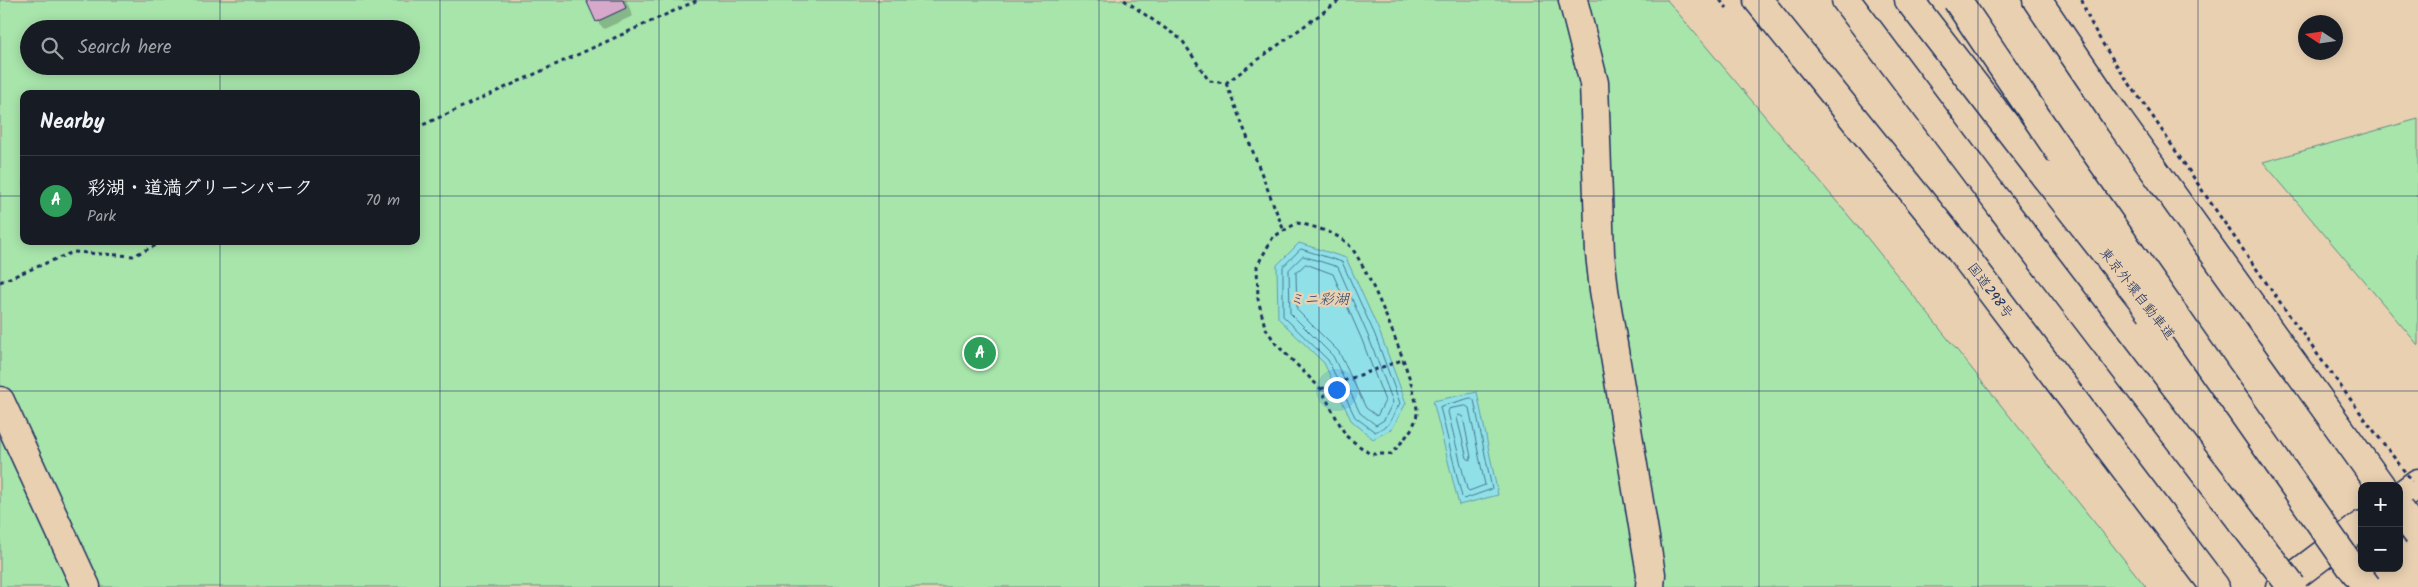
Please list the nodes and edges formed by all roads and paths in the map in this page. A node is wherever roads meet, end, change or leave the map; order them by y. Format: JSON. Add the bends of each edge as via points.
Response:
{"nodes":[{"id":1,"x":698,"y":0,"type":"edge"},
{"id":2,"x":1124,"y":0,"type":"edge"},
{"id":3,"x":1340,"y":0,"type":"edge"},
{"id":4,"x":1572,"y":0,"type":"edge"},
{"id":5,"x":1758,"y":0,"type":"edge"},
{"id":6,"x":1836,"y":0,"type":"edge"},
{"id":7,"x":1846,"y":0,"type":"edge"},
{"id":8,"x":1909,"y":0,"type":"edge"},
{"id":9,"x":1957,"y":0,"type":"edge"},
{"id":10,"x":2037,"y":0,"type":"edge"},
{"id":11,"x":2053,"y":0,"type":"edge"},
{"id":12,"x":2082,"y":0,"type":"edge"},
{"id":13,"x":2065,"y":41,"type":"junction"},
{"id":14,"x":1902,"y":74,"type":"junction"},
{"id":15,"x":1226,"y":83,"type":"junction"},
{"id":16,"x":420,"y":126,"type":"edge"},
{"id":17,"x":1284,"y":231,"type":"junction"},
{"id":18,"x":156,"y":245,"type":"edge"},
{"id":19,"x":0,"y":282,"type":"edge"},
{"id":20,"x":1402,"y":360,"type":"junction"},
{"id":21,"x":1321,"y":389,"type":"junction"},
{"id":22,"x":0,"y":402,"type":"edge"},
{"id":23,"x":2378,"y":482,"type":"edge"},
{"id":24,"x":2418,"y":483,"type":"edge"},
{"id":25,"x":2418,"y":490,"type":"edge"},
{"id":26,"x":2403,"y":494,"type":"edge"},
{"id":27,"x":2403,"y":515,"type":"edge"},
{"id":28,"x":2418,"y":516,"type":"edge"},
{"id":29,"x":2403,"y":521,"type":"edge"},
{"id":30,"x":2358,"y":529,"type":"edge"},
{"id":31,"x":2418,"y":534,"type":"edge"},
{"id":32,"x":2360,"y":577,"type":"edge"},
{"id":33,"x":86,"y":587,"type":"edge"},
{"id":34,"x":1650,"y":587,"type":"edge"},
{"id":35,"x":2215,"y":587,"type":"edge"},
{"id":36,"x":2280,"y":587,"type":"edge"},
{"id":37,"x":2292,"y":587,"type":"edge"}],
"edges":[{"from":1,"to":16,"type":"path"},
{"from":2,"to":15,"type":"path","via":[[1182,40],[1210,81]]},
{"from":3,"to":15,"type":"path"},
{"from":4,"to":34,"type":"main road","via":[[1594,83],[1600,254],[1651,574]]},
{"from":5,"to":35,"type":"main road","name":"国道298号","via":[[1956,245]]},
{"from":6,"to":14,"type":"main road"},
{"from":7,"to":14,"type":"main road"},
{"from":8,"to":32,"type":"main road","name":"東京外環自動車道","bridge":true},
{"from":9,"to":32,"type":"main road","bridge":true},
{"from":10,"to":13,"type":"main road"},
{"from":11,"to":13,"type":"main road"},
{"from":12,"to":25,"type":"path","bridge":true,"via":[[2096,32],[2210,203],[2346,395]]},
{"from":13,"to":23,"type":"main road"},
{"from":14,"to":37,"type":"main road","bridge":true},
{"from":15,"to":17,"type":"path"},
{"from":17,"to":20,"type":"path","via":[[1297,223],[1318,227],[1349,244],[1374,286]]},
{"from":17,"to":21,"type":"path","via":[[1273,237],[1257,266],[1258,299],[1266,327],[1276,344]]},
{"from":18,"to":19,"type":"path","via":[[132,256],[73,252]]},
{"from":20,"to":21,"type":"path"},
{"from":20,"to":21,"type":"path","via":[[1413,387],[1417,414],[1405,438],[1390,454],[1370,454],[1346,436]]},
{"from":22,"to":33,"type":"main road"},
{"from":24,"to":26,"type":"main road"},
{"from":27,"to":31,"type":"main road","bridge":true},
{"from":28,"to":29,"type":"main road"},
{"from":30,"to":36,"type":"main road"}]}
